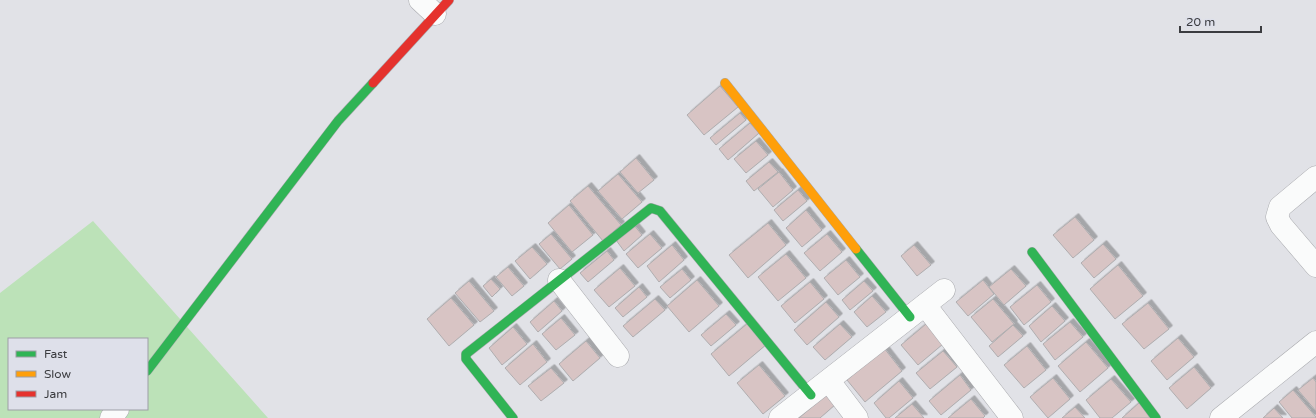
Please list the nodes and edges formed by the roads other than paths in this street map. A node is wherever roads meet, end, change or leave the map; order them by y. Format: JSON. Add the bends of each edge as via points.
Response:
{"nodes":[{"id":1,"x":420,"y":0,"type":"edge"},
{"id":2,"x":442,"y":7,"type":"edge"},
{"id":3,"x":725,"y":83,"type":"dead end"},
{"id":4,"x":1316,"y":177,"type":"edge"},
{"id":5,"x":1032,"y":252,"type":"dead end"},
{"id":6,"x":1316,"y":266,"type":"edge"},
{"id":7,"x":559,"y":280,"type":"junction"},
{"id":8,"x":944,"y":290,"type":"dead end"},
{"id":9,"x":918,"y":311,"type":"junction"},
{"id":10,"x":1316,"y":342,"type":"edge"},
{"id":11,"x":618,"y":356,"type":"dead end"},
{"id":12,"x":148,"y":370,"type":"edge"},
{"id":13,"x":829,"y":381,"type":"junction"},
{"id":14,"x":810,"y":395,"type":"junction"},
{"id":15,"x":117,"y":410,"type":"edge"},
{"id":16,"x":111,"y":418,"type":"edge"},
{"id":17,"x":513,"y":418,"type":"edge"},
{"id":18,"x":780,"y":418,"type":"edge"},
{"id":19,"x":857,"y":418,"type":"edge"},
{"id":20,"x":1012,"y":418,"type":"edge"},
{"id":21,"x":1156,"y":418,"type":"edge"},
{"id":22,"x":1221,"y":418,"type":"edge"}],
"edges":[{"from":1,"to":2,"type":"street"},
{"from":2,"to":12,"type":"street","via":[[338,121]]},
{"from":3,"to":9,"type":"street"},
{"from":4,"to":6,"type":"street","via":[[1280,207],[1277,217]]},
{"from":5,"to":21,"type":"street"},
{"from":7,"to":11,"type":"street"},
{"from":7,"to":14,"type":"street","via":[[647,208],[657,209]]},
{"from":7,"to":17,"type":"street","via":[[466,356]]},
{"from":8,"to":9,"type":"street"},
{"from":9,"to":13,"type":"street"},
{"from":9,"to":20,"type":"street"},
{"from":10,"to":22,"type":"street"},
{"from":13,"to":14,"type":"street"},
{"from":13,"to":19,"type":"street"},
{"from":14,"to":18,"type":"street"},
{"from":15,"to":16,"type":"street"}]}
